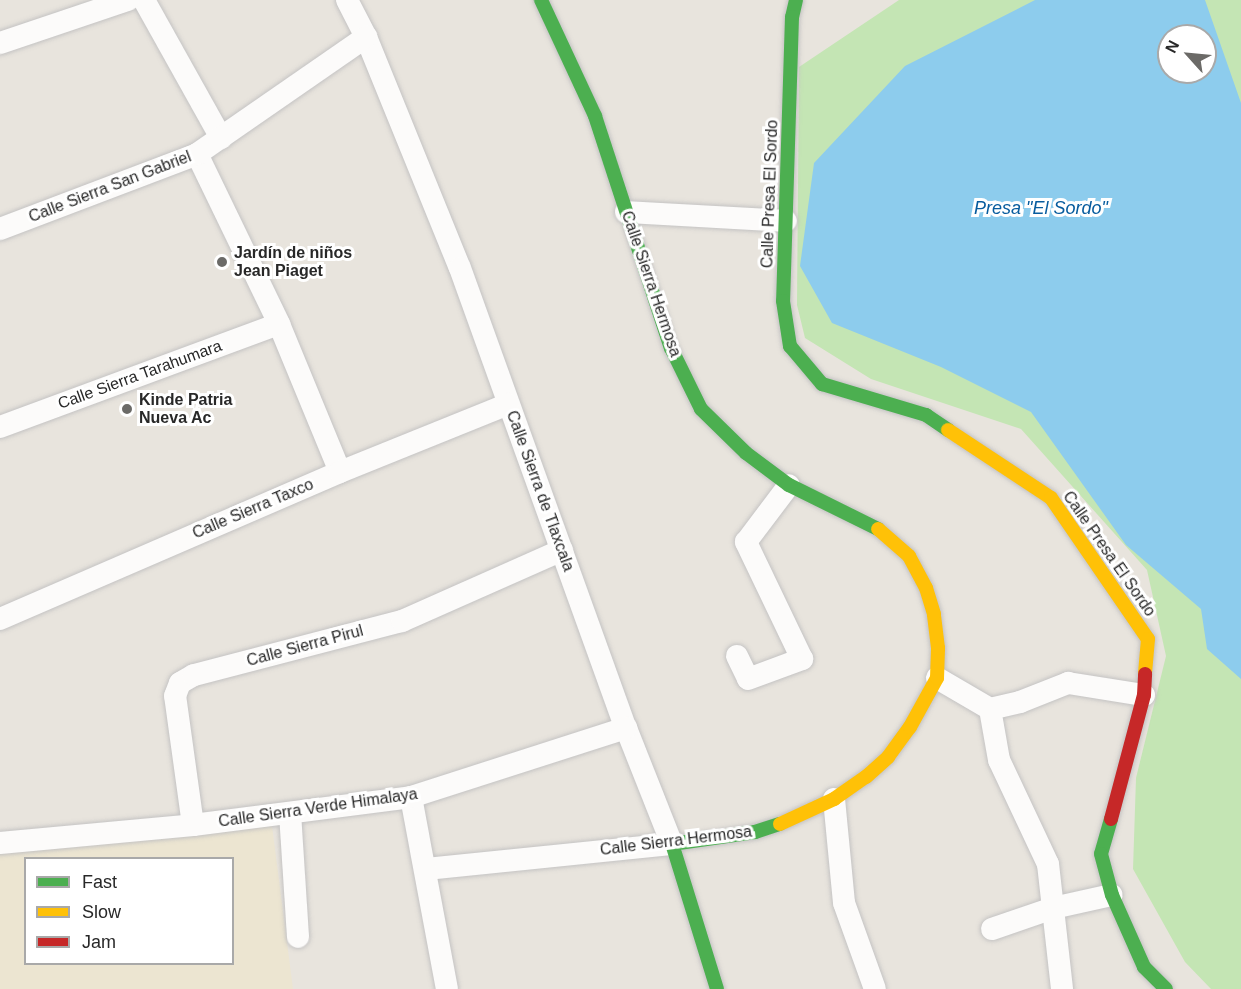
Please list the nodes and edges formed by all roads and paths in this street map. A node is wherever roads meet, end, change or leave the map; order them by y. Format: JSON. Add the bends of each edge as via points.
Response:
{"nodes":[{"id":1,"x":128,"y":0,"type":"edge"},
{"id":2,"x":144,"y":0,"type":"edge"},
{"id":3,"x":347,"y":0,"type":"edge"},
{"id":4,"x":541,"y":0,"type":"edge"},
{"id":5,"x":796,"y":0,"type":"edge"},
{"id":6,"x":366,"y":37,"type":"junction"},
{"id":7,"x":0,"y":43,"type":"edge"},
{"id":8,"x":221,"y":138,"type":"junction"},
{"id":9,"x":197,"y":154,"type":"junction"},
{"id":10,"x":627,"y":212,"type":"junction"},
{"id":11,"x":786,"y":220,"type":"junction"},
{"id":12,"x":0,"y":229,"type":"edge"},
{"id":13,"x":279,"y":324,"type":"junction"},
{"id":14,"x":508,"y":404,"type":"junction"},
{"id":15,"x":0,"y":427,"type":"edge"},
{"id":16,"x":340,"y":471,"type":"junction"},
{"id":17,"x":789,"y":485,"type":"junction"},
{"id":18,"x":562,"y":550,"type":"junction"},
{"id":19,"x":0,"y":619,"type":"edge"},
{"id":20,"x":738,"y":656,"type":"dead end"},
{"id":21,"x":937,"y":678,"type":"junction"},
{"id":22,"x":1144,"y":695,"type":"junction"},
{"id":23,"x":990,"y":709,"type":"junction"},
{"id":24,"x":626,"y":728,"type":"junction"},
{"id":25,"x":411,"y":797,"type":"junction"},
{"id":26,"x":834,"y":799,"type":"junction"},
{"id":27,"x":290,"y":813,"type":"junction"},
{"id":28,"x":193,"y":825,"type":"junction"},
{"id":29,"x":0,"y":843,"type":"edge"},
{"id":30,"x":672,"y":844,"type":"junction"},
{"id":31,"x":427,"y":870,"type":"junction"},
{"id":32,"x":1113,"y":895,"type":"junction"},
{"id":33,"x":1053,"y":908,"type":"junction"},
{"id":34,"x":992,"y":929,"type":"dead end"},
{"id":35,"x":298,"y":937,"type":"dead end"},
{"id":36,"x":447,"y":989,"type":"edge"},
{"id":37,"x":717,"y":989,"type":"edge"},
{"id":38,"x":875,"y":989,"type":"edge"},
{"id":39,"x":1062,"y":989,"type":"edge"},
{"id":40,"x":1166,"y":989,"type":"edge"}],
"edges":[{"from":1,"to":7,"type":"street"},
{"from":2,"to":8,"type":"street"},
{"from":3,"to":6,"type":"street","name":"Calle Sierra de Tlaxcala"},
{"from":4,"to":10,"type":"street","name":"Calle Sierra Hermosa","via":[[595,116]]},
{"from":5,"to":11,"type":"street","name":"Calle Presa El Sordo","via":[[792,18]]},
{"from":6,"to":8,"type":"street","name":"Calle Sierra San Gabriel"},
{"from":6,"to":14,"type":"street","name":"Calle Sierra de Tlaxcala","via":[[460,268]]},
{"from":8,"to":9,"type":"street","name":"Calle Sierra San Gabriel"},
{"from":9,"to":12,"type":"street","name":"Calle Sierra San Gabriel"},
{"from":9,"to":13,"type":"street"},
{"from":10,"to":11,"type":"street"},
{"from":10,"to":17,"type":"street","name":"Calle Sierra Hermosa","via":[[670,348],[701,409],[746,453]]},
{"from":11,"to":22,"type":"street","name":"Calle Presa El Sordo","via":[[783,300],[790,346],[822,384],[926,415],[1051,498],[1148,639]]},
{"from":13,"to":15,"type":"street","name":"Calle Sierra Tarahumara"},
{"from":13,"to":16,"type":"street"},
{"from":14,"to":16,"type":"street","name":"Calle Sierra Taxco"},
{"from":14,"to":18,"type":"street","name":"Calle Sierra de Tlaxcala"},
{"from":16,"to":19,"type":"street","name":"Calle Sierra Taxco"},
{"from":17,"to":20,"type":"street","via":[[746,542],[802,659],[748,679]]},
{"from":17,"to":21,"type":"street","name":"Calle Sierra Hermosa","via":[[878,529],[909,556],[926,588],[933,614]]},
{"from":18,"to":24,"type":"street","name":"Calle Sierra de Tlaxcala"},
{"from":18,"to":28,"type":"street","name":"Calle Sierra Pirul","via":[[402,621],[194,675],[180,683],[175,696]]},
{"from":21,"to":23,"type":"street"},
{"from":21,"to":26,"type":"street","name":"Calle Sierra Hermosa","via":[[888,757]]},
{"from":22,"to":23,"type":"street","via":[[1068,683]]},
{"from":22,"to":32,"type":"street","name":"Calle Presa El Sordo","via":[[1101,854]]},
{"from":23,"to":33,"type":"street","via":[[999,760],[1048,864]]},
{"from":24,"to":25,"type":"street","name":"Calle Sierra Verde Himalaya"},
{"from":24,"to":30,"type":"street","name":"Calle Sierra de Tlaxcala"},
{"from":25,"to":27,"type":"street","name":"Calle Sierra Verde Himalaya"},
{"from":25,"to":31,"type":"street"},
{"from":26,"to":30,"type":"street","name":"Calle Sierra Hermosa","via":[[755,832]]},
{"from":26,"to":38,"type":"street","via":[[844,903]]},
{"from":27,"to":28,"type":"street","name":"Calle Sierra Verde Himalaya"},
{"from":27,"to":35,"type":"street"},
{"from":28,"to":29,"type":"street","name":"Calle Sierra Verde Himalaya"},
{"from":30,"to":31,"type":"street","name":"Calle Sierra Hermosa"},
{"from":30,"to":37,"type":"street","name":"Calle Sierra de Tlaxcala"},
{"from":31,"to":36,"type":"street"},
{"from":32,"to":33,"type":"street"},
{"from":32,"to":40,"type":"street","name":"Calle Presa El Sordo","via":[[1144,967]]},
{"from":33,"to":34,"type":"street"},
{"from":33,"to":39,"type":"street"}]}
